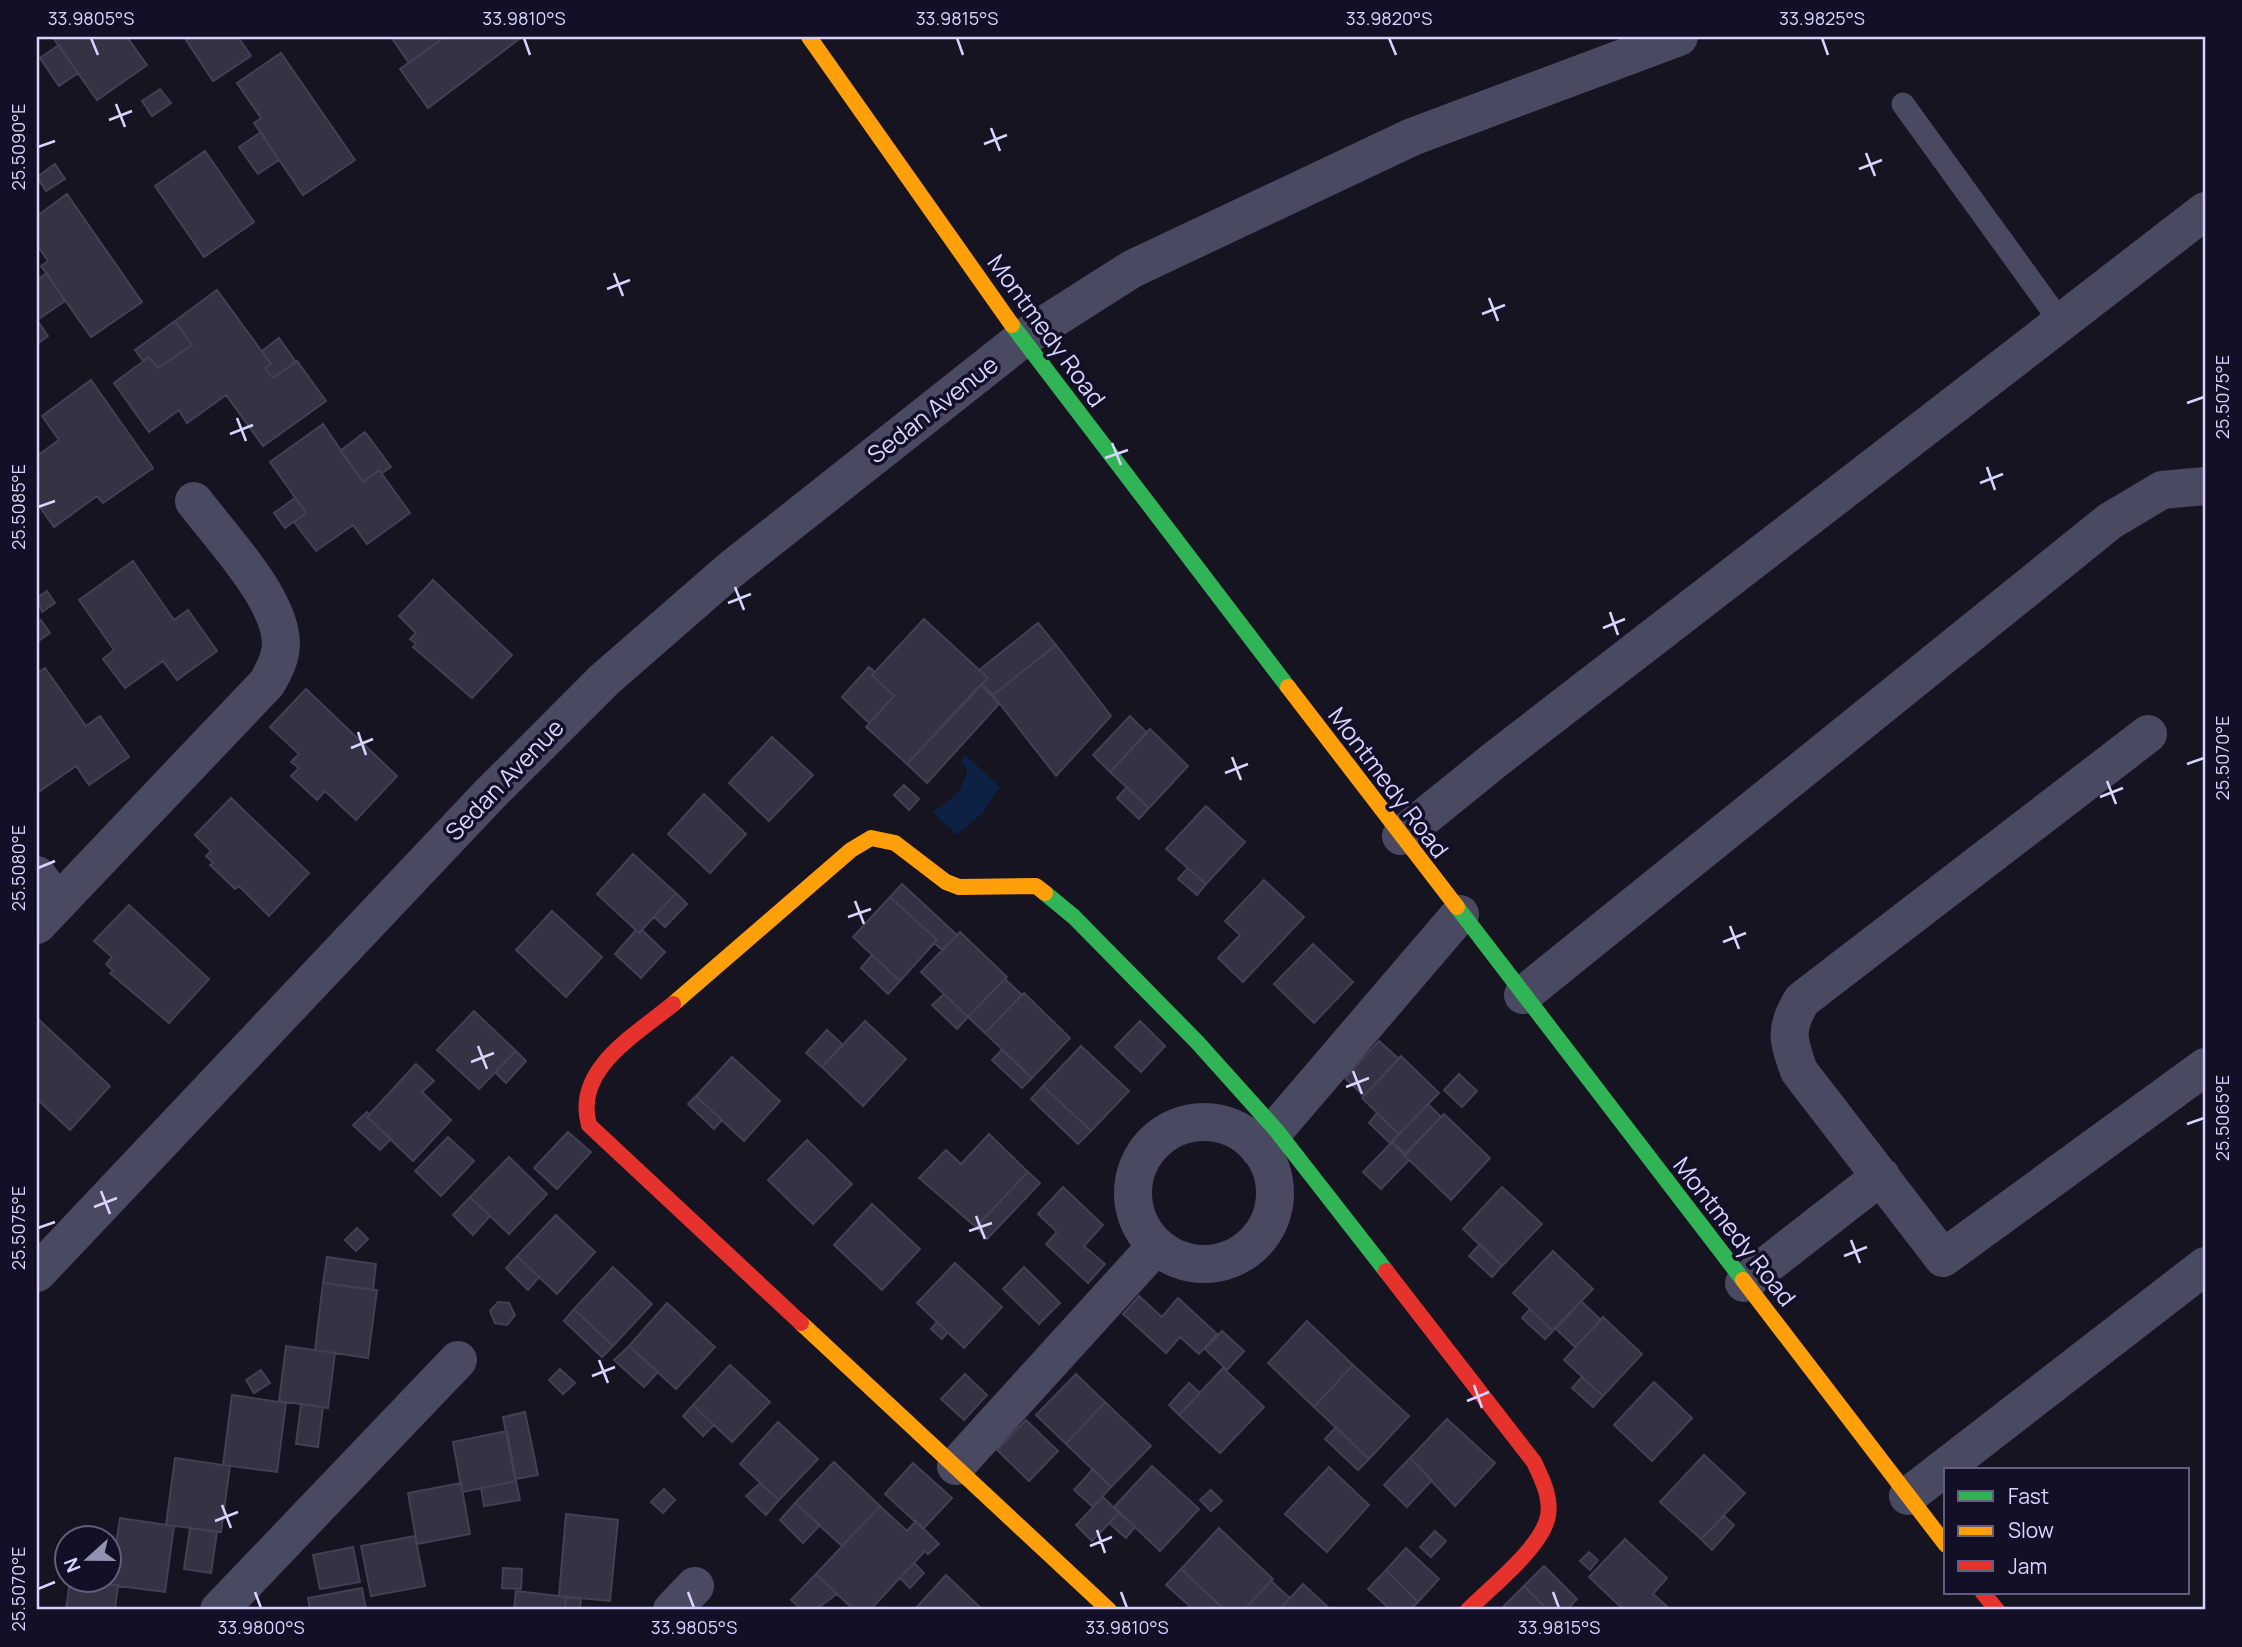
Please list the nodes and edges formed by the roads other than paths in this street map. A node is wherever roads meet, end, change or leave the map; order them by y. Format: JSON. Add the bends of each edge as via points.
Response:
{"nodes":[{"id":1,"x":809,"y":37,"type":"edge"},
{"id":2,"x":1679,"y":37,"type":"edge"},
{"id":3,"x":1903,"y":104,"type":"dead end"},
{"id":4,"x":2205,"y":211,"type":"edge"},
{"id":5,"x":2060,"y":321,"type":"junction"},
{"id":6,"x":1022,"y":340,"type":"junction"},
{"id":7,"x":2205,"y":486,"type":"edge"},
{"id":8,"x":194,"y":501,"type":"dead end"},
{"id":9,"x":2148,"y":734,"type":"dead end"},
{"id":10,"x":1401,"y":836,"type":"junction"},
{"id":11,"x":44,"y":901,"type":"edge"},
{"id":12,"x":1460,"y":914,"type":"junction"},
{"id":13,"x":1523,"y":995,"type":"junction"},
{"id":14,"x":2205,"y":1067,"type":"edge"},
{"id":15,"x":1267,"y":1140,"type":"junction"},
{"id":16,"x":1881,"y":1176,"type":"junction"},
{"id":17,"x":1156,"y":1246,"type":"junction"},
{"id":18,"x":2205,"y":1266,"type":"edge"},
{"id":19,"x":37,"y":1273,"type":"edge"},
{"id":20,"x":1744,"y":1283,"type":"junction"},
{"id":21,"x":458,"y":1360,"type":"dead end"},
{"id":22,"x":956,"y":1466,"type":"junction"},
{"id":23,"x":1944,"y":1468,"type":"edge"},
{"id":24,"x":1944,"y":1468,"type":"edge"},
{"id":25,"x":1908,"y":1496,"type":"junction"},
{"id":26,"x":1944,"y":1542,"type":"edge"},
{"id":27,"x":1984,"y":1594,"type":"edge"},
{"id":28,"x":219,"y":1610,"type":"edge"},
{"id":29,"x":1108,"y":1610,"type":"edge"},
{"id":30,"x":1468,"y":1610,"type":"edge"},
{"id":31,"x":1997,"y":1610,"type":"edge"}],
"edges":[{"from":1,"to":6,"type":"street","name":"Montmedy Road"},
{"from":2,"to":6,"type":"street","name":"Sedan Avenue","via":[[1412,137],[1132,269]]},
{"from":3,"to":5,"type":"lane"},
{"from":4,"to":5,"type":"street"},
{"from":5,"to":10,"type":"street"},
{"from":6,"to":10,"type":"street","name":"Montmedy Road"},
{"from":6,"to":19,"type":"street","name":"Sedan Avenue","via":[[729,571],[604,680],[478,806]]},
{"from":7,"to":13,"type":"street","via":[[2162,490],[2109,521]]},
{"from":8,"to":11,"type":"street","via":[[267,599],[281,643],[278,662],[267,683]]},
{"from":9,"to":16,"type":"street","via":[[1802,1000],[1791,1018],[1788,1041],[1800,1070]]},
{"from":10,"to":12,"type":"street","name":"Montmedy Road"},
{"from":12,"to":13,"type":"street","name":"Montmedy Road"},
{"from":12,"to":15,"type":"street"},
{"from":13,"to":20,"type":"street","name":"Montmedy Road"},
{"from":14,"to":16,"type":"street","via":[[1943,1258]]},
{"from":15,"to":17,"type":"street","via":[[1275,1192],[1271,1216],[1261,1236],[1244,1253],[1222,1262],[1199,1264],[1176,1259]]},
{"from":15,"to":17,"type":"street","via":[[1220,1124],[1197,1122],[1174,1128],[1155,1141],[1133,1182],[1134,1206],[1142,1228]]},
{"from":15,"to":22,"type":"street","via":[[1198,1043],[1045,891],[1027,884],[959,887],[894,843],[871,838],[851,850],[599,1067],[584,1097],[589,1125]]},
{"from":15,"to":30,"type":"street","via":[[1534,1462],[1545,1485],[1547,1521],[1534,1541]]},
{"from":16,"to":20,"type":"street"},
{"from":17,"to":22,"type":"street"},
{"from":18,"to":23,"type":"street"},
{"from":20,"to":25,"type":"street","name":"Montmedy Road"},
{"from":21,"to":28,"type":"street"},
{"from":22,"to":29,"type":"street"},
{"from":24,"to":25,"type":"street"},
{"from":25,"to":26,"type":"street","name":"Montmedy Road"},
{"from":27,"to":31,"type":"street"}]}
